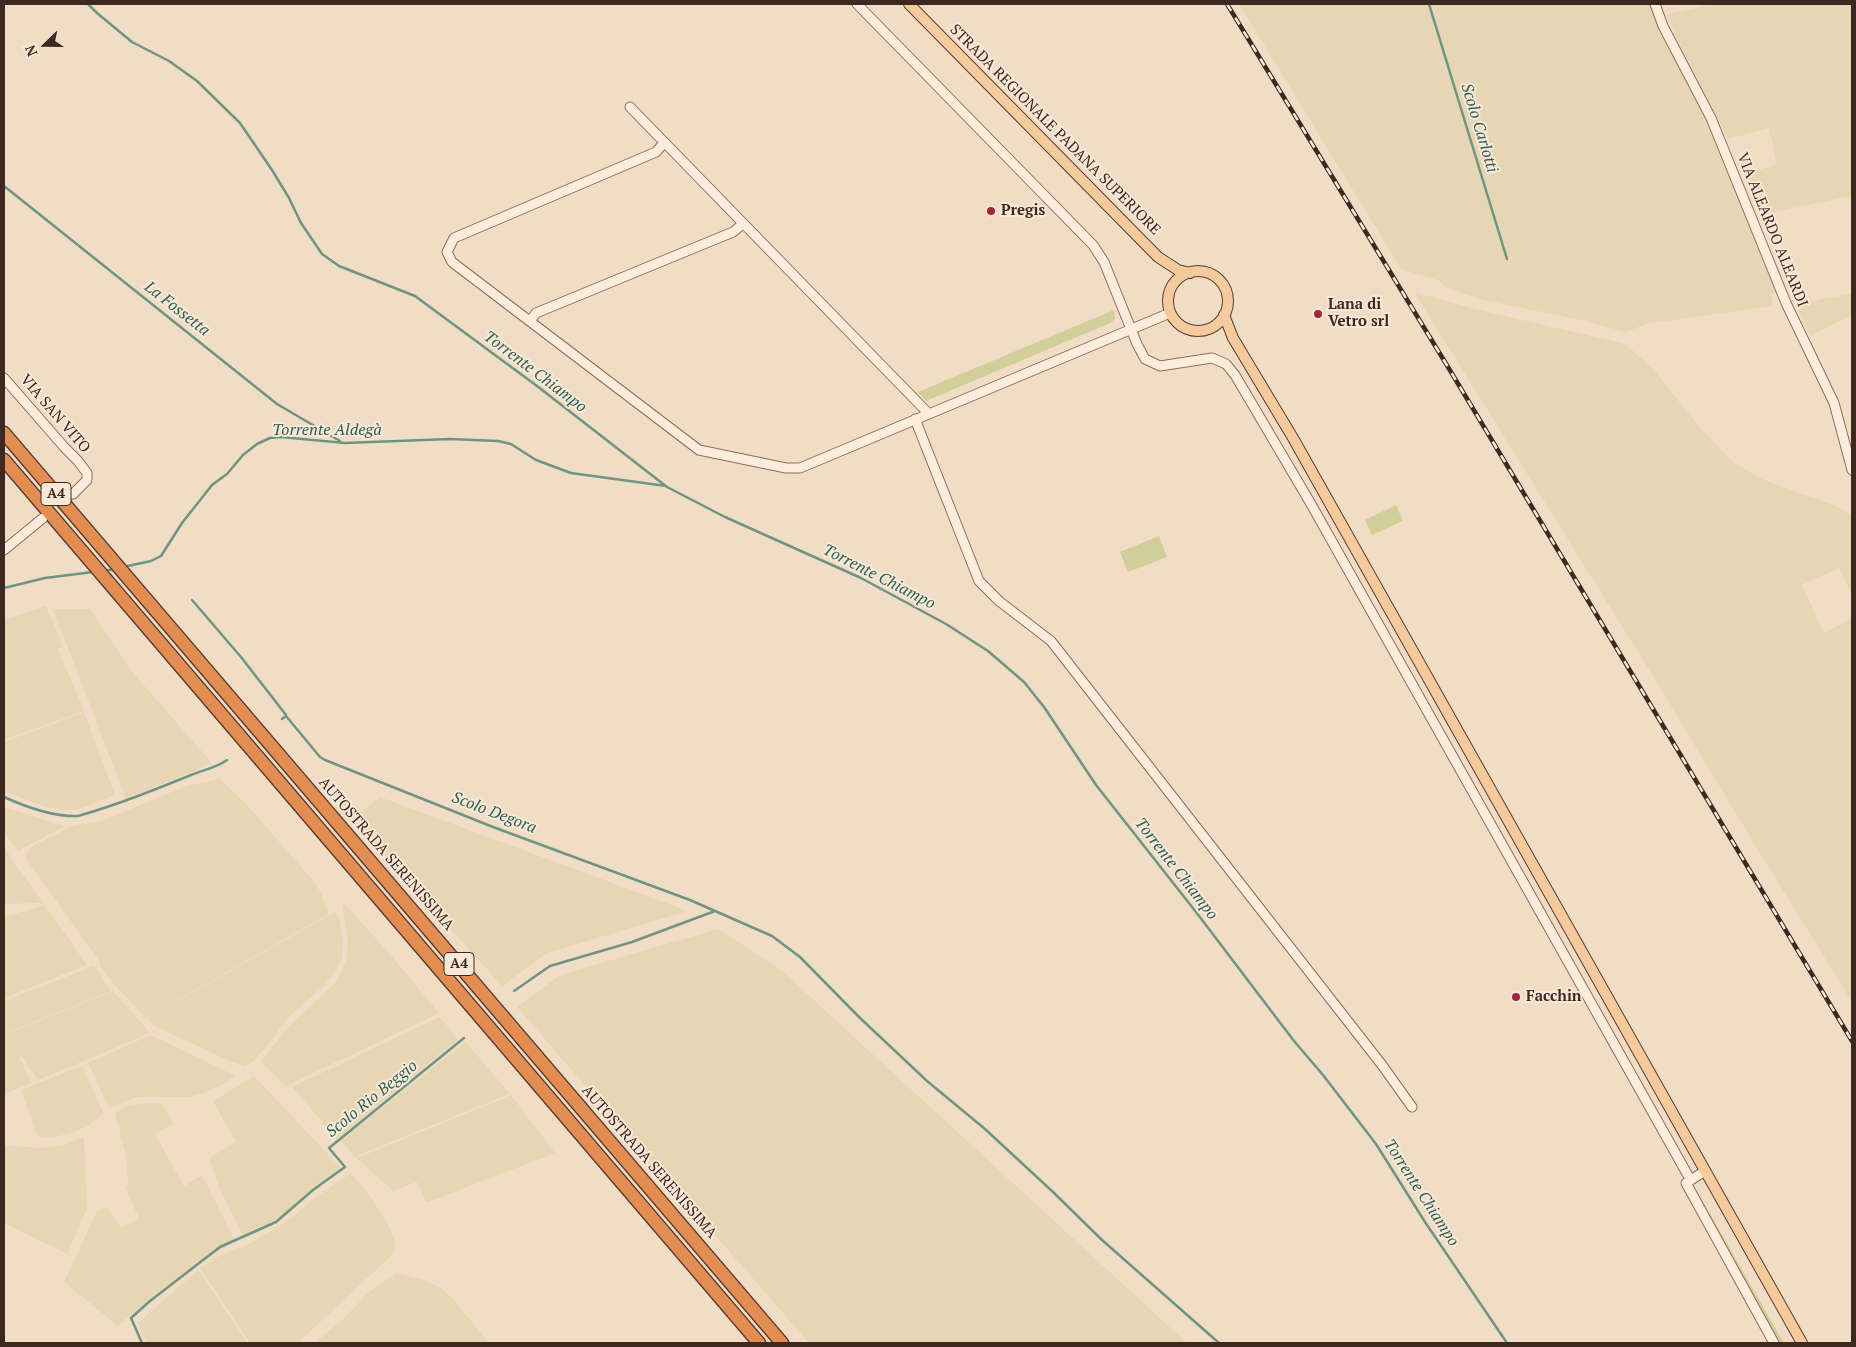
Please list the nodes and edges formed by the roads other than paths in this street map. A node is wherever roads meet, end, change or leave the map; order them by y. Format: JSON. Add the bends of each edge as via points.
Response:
{"nodes":[{"id":1,"x":857,"y":4,"type":"edge"},
{"id":2,"x":909,"y":4,"type":"edge"},
{"id":3,"x":1654,"y":4,"type":"edge"},
{"id":4,"x":630,"y":107,"type":"dead end"},
{"id":5,"x":664,"y":144,"type":"junction"},
{"id":6,"x":743,"y":224,"type":"junction"},
{"id":7,"x":1158,"y":257,"type":"junction"},
{"id":8,"x":1190,"y":273,"type":"junction"},
{"id":9,"x":1170,"y":292,"type":"junction"},
{"id":10,"x":1170,"y":313,"type":"junction"},
{"id":11,"x":1224,"y":316,"type":"junction"},
{"id":12,"x":530,"y":322,"type":"junction"},
{"id":13,"x":1131,"y":329,"type":"junction"},
{"id":14,"x":1210,"y":329,"type":"junction"},
{"id":15,"x":1246,"y":359,"type":"junction"},
{"id":16,"x":4,"y":378,"type":"edge"},
{"id":17,"x":928,"y":413,"type":"junction"},
{"id":18,"x":915,"y":419,"type":"junction"},
{"id":19,"x":4,"y":433,"type":"edge"},
{"id":20,"x":4,"y":460,"type":"edge"},
{"id":21,"x":1852,"y":470,"type":"edge"},
{"id":22,"x":73,"y":494,"type":"tunnel mouth"},
{"id":23,"x":43,"y":518,"type":"tunnel mouth"},
{"id":24,"x":4,"y":550,"type":"edge"},
{"id":25,"x":1412,"y":1107,"type":"dead end"},
{"id":26,"x":1705,"y":1171,"type":"junction"},
{"id":27,"x":1690,"y":1180,"type":"junction"},
{"id":28,"x":759,"y":1343,"type":"edge"},
{"id":29,"x":782,"y":1343,"type":"edge"},
{"id":30,"x":1774,"y":1343,"type":"edge"},
{"id":31,"x":1802,"y":1343,"type":"edge"}],
"edges":[{"from":1,"to":13,"type":"street","via":[[1093,245],[1104,262]]},
{"from":2,"to":7,"type":"main road","name":"STRADA REGIONALE PADANA SUPERIORE"},
{"from":3,"to":21,"type":"street","name":"VIA ALEARDO ALEARDI","via":[[1710,118],[1786,303],[1834,403]]},
{"from":4,"to":5,"type":"street"},
{"from":5,"to":6,"type":"street"},
{"from":5,"to":12,"type":"street","via":[[656,152],[454,238],[447,252],[452,262]]},
{"from":6,"to":12,"type":"street","via":[[733,232],[536,313]]},
{"from":6,"to":17,"type":"street"},
{"from":7,"to":8,"type":"main road","name":"STRADA REGIONALE PADANA SUPERIORE","via":[[1178,270]]},
{"from":7,"to":9,"type":"main road","name":"STRADA REGIONALE PADANA SUPERIORE","via":[[1170,277]]},
{"from":8,"to":9,"type":"main road","via":[[1178,280]]},
{"from":8,"to":11,"type":"main road","via":[[1210,274],[1218,279],[1227,296]]},
{"from":9,"to":10,"type":"main road"},
{"from":10,"to":13,"type":"street"},
{"from":10,"to":14,"type":"main road","via":[[1183,327],[1192,331]]},
{"from":11,"to":14,"type":"main road"},
{"from":11,"to":15,"type":"main road"},
{"from":12,"to":18,"type":"street","via":[[699,450],[800,468]]},
{"from":13,"to":17,"type":"street"},
{"from":13,"to":27,"type":"street","via":[[1145,359],[1160,366],[1212,358],[1226,364],[1235,375],[1311,504]]},
{"from":14,"to":15,"type":"main road","via":[[1228,337]]},
{"from":15,"to":26,"type":"main road"},
{"from":16,"to":22,"type":"street","name":"VIA SAN VITO","via":[[86,473],[87,480]]},
{"from":17,"to":18,"type":"street"},
{"from":18,"to":25,"type":"street","via":[[979,581],[999,601],[1051,641]]},
{"from":19,"to":29,"type":"highway","name":"AUTOSTRADA SERENISSIMA","number":"A4"},
{"from":20,"to":28,"type":"highway","number":"A4"},
{"from":23,"to":24,"type":"street"},
{"from":26,"to":27,"type":"street"},
{"from":26,"to":31,"type":"main road"},
{"from":27,"to":30,"type":"street","via":[[1686,1183]]}]}
